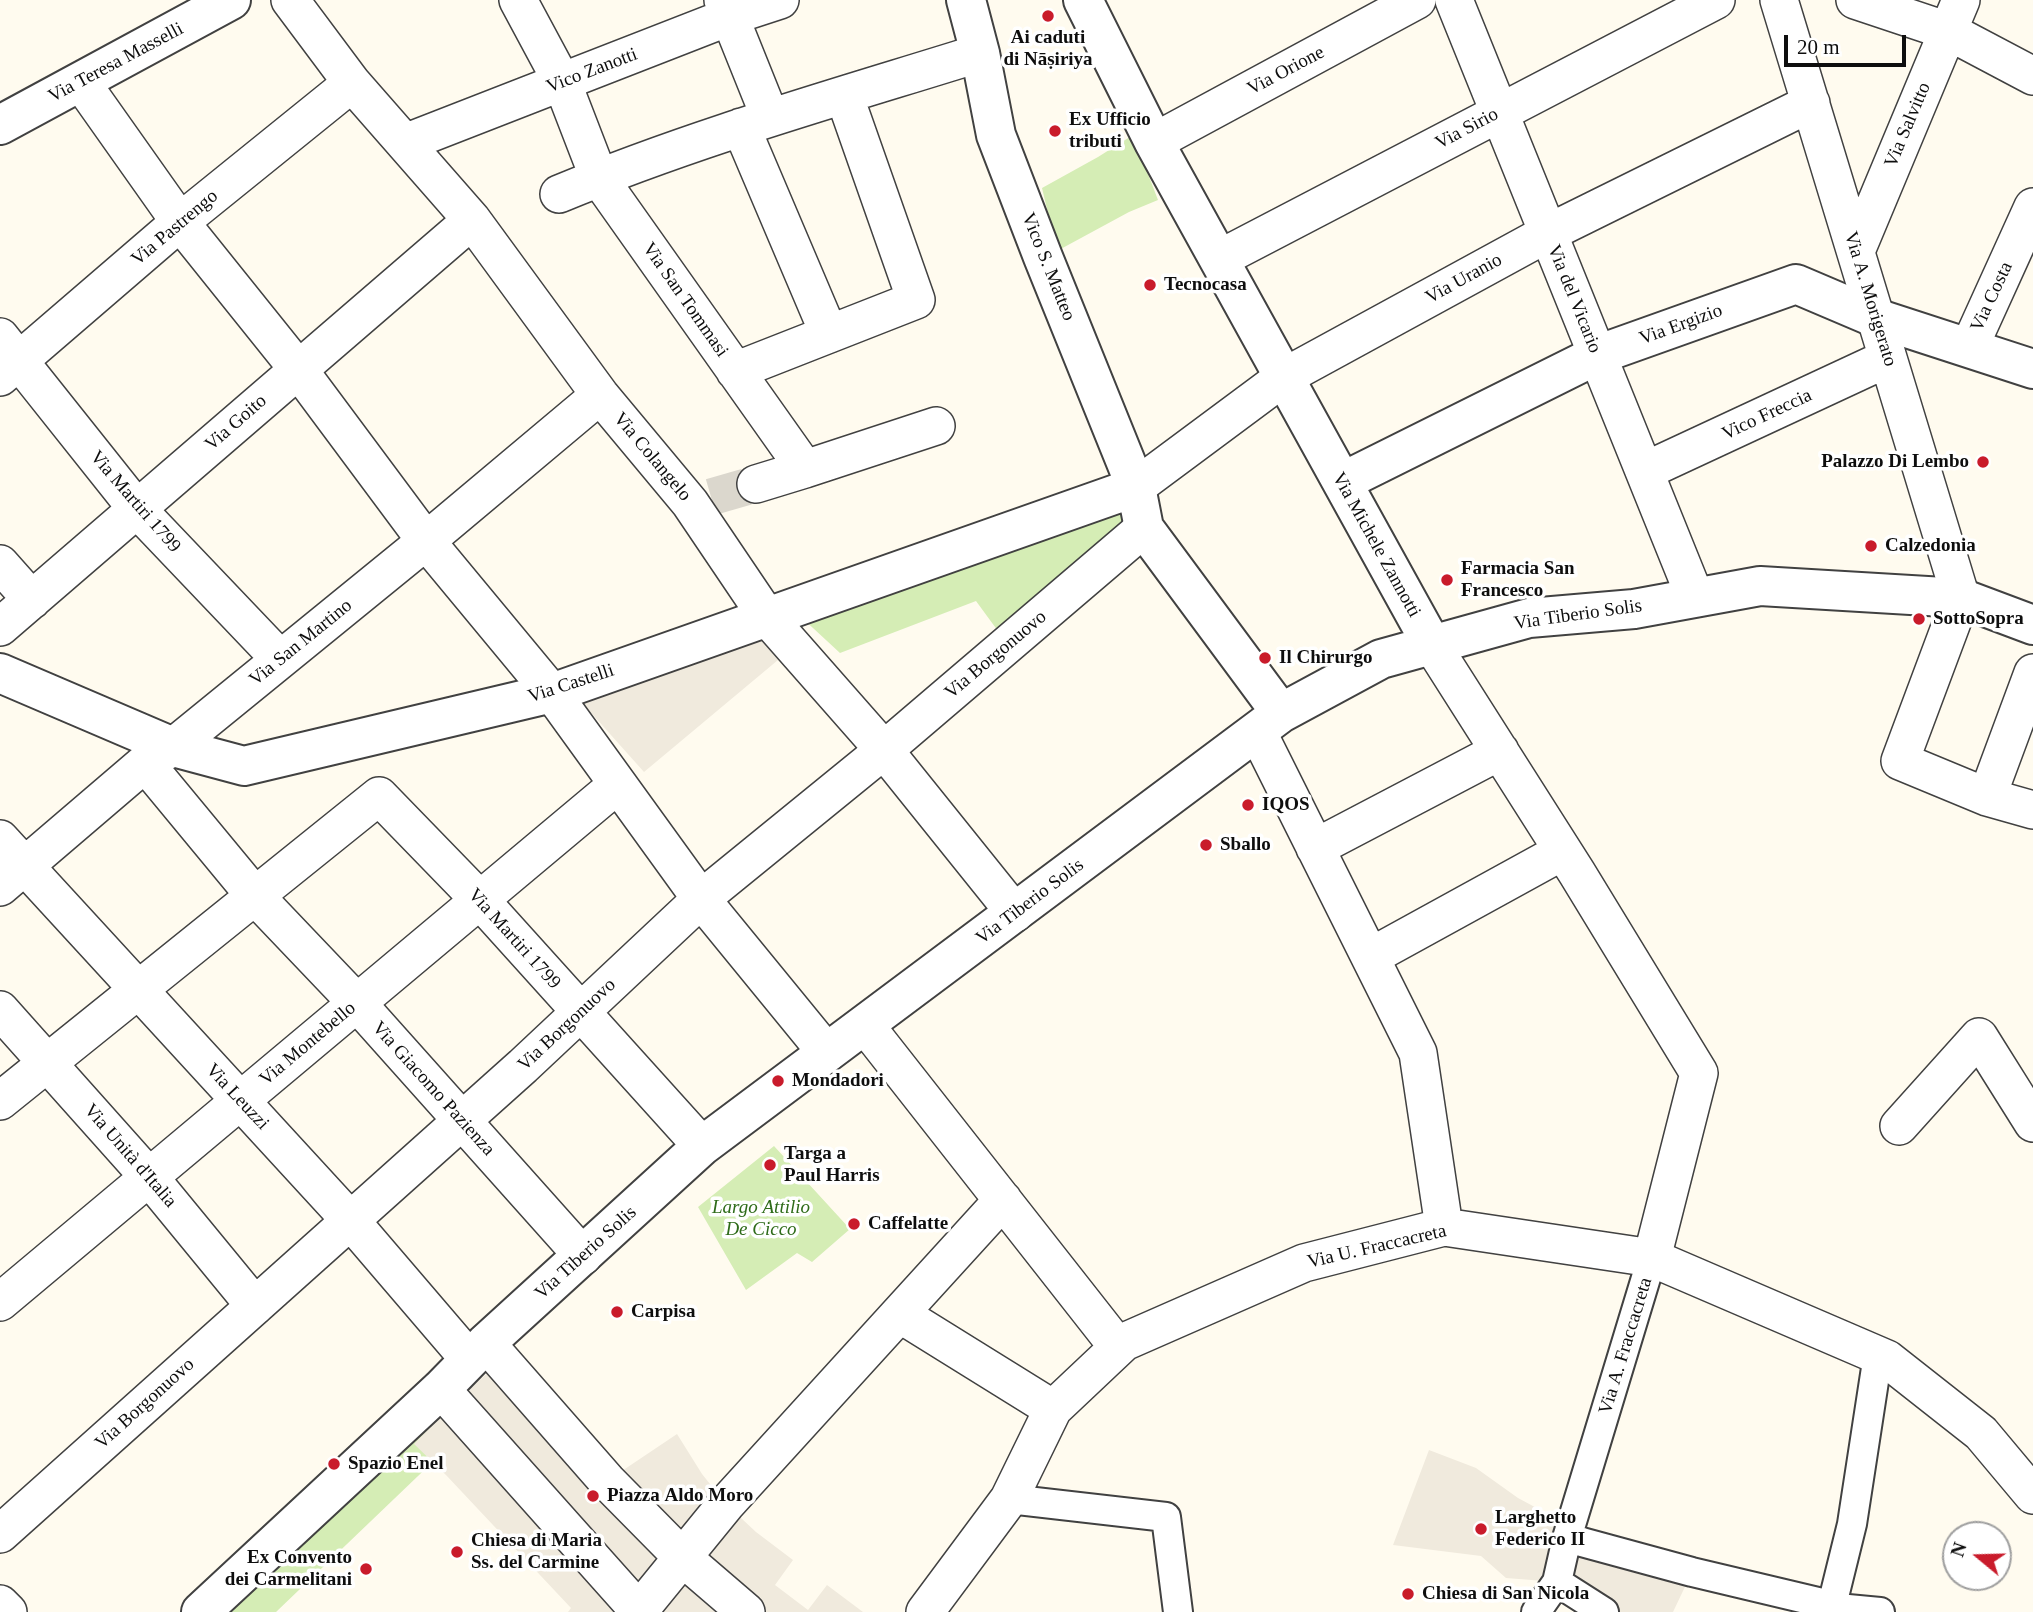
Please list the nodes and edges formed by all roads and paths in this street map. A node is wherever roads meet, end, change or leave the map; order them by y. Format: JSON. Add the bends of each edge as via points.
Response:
{"nodes":[{"id":1,"x":231,"y":0,"type":"edge"},
{"id":2,"x":290,"y":0,"type":"edge"},
{"id":3,"x":517,"y":0,"type":"edge"},
{"id":4,"x":780,"y":0,"type":"edge"},
{"id":5,"x":966,"y":0,"type":"edge"},
{"id":6,"x":1083,"y":0,"type":"edge"},
{"id":7,"x":1417,"y":0,"type":"edge"},
{"id":8,"x":1454,"y":0,"type":"edge"},
{"id":9,"x":1716,"y":0,"type":"edge"},
{"id":10,"x":1779,"y":0,"type":"edge"},
{"id":11,"x":1855,"y":0,"type":"edge"},
{"id":12,"x":727,"y":8,"type":"edge"},
{"id":13,"x":1954,"y":16,"type":"edge"},
{"id":14,"x":980,"y":53,"type":"junction"},
{"id":15,"x":2033,"y":76,"type":"edge"},
{"id":16,"x":81,"y":82,"type":"junction"},
{"id":17,"x":562,"y":82,"type":"junction"},
{"id":18,"x":352,"y":83,"type":"junction"},
{"id":19,"x":844,"y":95,"type":"junction"},
{"id":20,"x":1811,"y":103,"type":"junction"},
{"id":21,"x":1499,"y":113,"type":"junction"},
{"id":22,"x":755,"y":122,"type":"junction"},
{"id":23,"x":0,"y":125,"type":"edge"},
{"id":24,"x":1154,"y":142,"type":"junction"},
{"id":25,"x":405,"y":143,"type":"junction"},
{"id":26,"x":599,"y":178,"type":"junction"},
{"id":27,"x":559,"y":194,"type":"dead end"},
{"id":28,"x":2033,"y":207,"type":"edge"},
{"id":29,"x":472,"y":220,"type":"junction"},
{"id":30,"x":180,"y":222,"type":"junction"},
{"id":31,"x":1548,"y":233,"type":"junction"},
{"id":32,"x":1856,"y":251,"type":"junction"},
{"id":33,"x":1219,"y":259,"type":"junction"},
{"id":34,"x":1876,"y":318,"type":"junction"},
{"id":35,"x":829,"y":334,"type":"junction"},
{"id":36,"x":1969,"y":348,"type":"junction"},
{"id":37,"x":1597,"y":355,"type":"junction"},
{"id":38,"x":1888,"y":358,"type":"junction"},
{"id":39,"x":6,"y":359,"type":"edge"},
{"id":40,"x":298,"y":369,"type":"junction"},
{"id":41,"x":2033,"y":369,"type":"edge"},
{"id":42,"x":735,"y":371,"type":"junction"},
{"id":43,"x":1284,"y":377,"type":"junction"},
{"id":44,"x":600,"y":395,"type":"junction"},
{"id":45,"x":936,"y":426,"type":"dead end"},
{"id":46,"x":805,"y":469,"type":"junction"},
{"id":47,"x":1645,"y":471,"type":"junction"},
{"id":48,"x":1342,"y":482,"type":"junction"},
{"id":49,"x":756,"y":484,"type":"tunnel mouth"},
{"id":50,"x":1136,"y":486,"type":"junction"},
{"id":51,"x":137,"y":509,"type":"junction"},
{"id":52,"x":1144,"y":528,"type":"junction"},
{"id":53,"x":426,"y":541,"type":"junction"},
{"id":54,"x":0,"y":564,"type":"edge"},
{"id":55,"x":1695,"y":597,"type":"junction"},
{"id":56,"x":1961,"y":598,"type":"junction"},
{"id":57,"x":32,"y":600,"type":"junction"},
{"id":58,"x":767,"y":617,"type":"junction"},
{"id":59,"x":2033,"y":625,"type":"edge"},
{"id":60,"x":0,"y":627,"type":"edge"},
{"id":61,"x":1432,"y":645,"type":"junction"},
{"id":62,"x":280,"y":659,"type":"junction"},
{"id":63,"x":0,"y":673,"type":"edge"},
{"id":64,"x":2033,"y":673,"type":"edge"},
{"id":65,"x":552,"y":693,"type":"junction"},
{"id":66,"x":1269,"y":722,"type":"junction"},
{"id":67,"x":884,"y":750,"type":"junction"},
{"id":68,"x":1500,"y":751,"type":"junction"},
{"id":69,"x":159,"y":755,"type":"junction"},
{"id":70,"x":617,"y":785,"type":"junction"},
{"id":71,"x":1987,"y":797,"type":"junction"},
{"id":72,"x":2033,"y":810,"type":"edge"},
{"id":73,"x":0,"y":839,"type":"edge"},
{"id":74,"x":1315,"y":848,"type":"junction"},
{"id":75,"x":1563,"y":851,"type":"junction"},
{"id":76,"x":13,"y":877,"type":"edge"},
{"id":77,"x":255,"y":896,"type":"junction"},
{"id":78,"x":701,"y":899,"type":"junction"},
{"id":79,"x":480,"y":900,"type":"junction"},
{"id":80,"x":1016,"y":912,"type":"junction"},
{"id":81,"x":1370,"y":957,"type":"junction"},
{"id":82,"x":138,"y":990,"type":"junction"},
{"id":83,"x":357,"y":1003,"type":"junction"},
{"id":84,"x":0,"y":1010,"type":"edge"},
{"id":85,"x":580,"y":1013,"type":"junction"},
{"id":86,"x":865,"y":1025,"type":"junction"},
{"id":87,"x":827,"y":1053,"type":"junction"},
{"id":88,"x":48,"y":1062,"type":"junction"},
{"id":89,"x":1699,"y":1073,"type":"joint"},
{"id":90,"x":0,"y":1101,"type":"edge"},
{"id":91,"x":241,"y":1101,"type":"junction"},
{"id":92,"x":461,"y":1121,"type":"junction"},
{"id":93,"x":2033,"y":1123,"type":"edge"},
{"id":94,"x":1899,"y":1126,"type":"dead end"},
{"id":95,"x":702,"y":1146,"type":"junction"},
{"id":96,"x":149,"y":1177,"type":"junction"},
{"id":97,"x":1003,"y":1200,"type":"junction"},
{"id":98,"x":350,"y":1220,"type":"junction"},
{"id":99,"x":1444,"y":1227,"type":"junction"},
{"id":100,"x":583,"y":1256,"type":"junction"},
{"id":101,"x":1652,"y":1258,"type":"junction"},
{"id":102,"x":0,"y":1302,"type":"edge"},
{"id":103,"x":255,"y":1306,"type":"junction"},
{"id":104,"x":900,"y":1314,"type":"junction"},
{"id":105,"x":1118,"y":1347,"type":"junction"},
{"id":106,"x":478,"y":1351,"type":"junction"},
{"id":107,"x":1878,"y":1355,"type":"junction"},
{"id":108,"x":441,"y":1389,"type":"junction"},
{"id":109,"x":1053,"y":1409,"type":"junction"},
{"id":110,"x":2033,"y":1495,"type":"edge"},
{"id":111,"x":1009,"y":1499,"type":"junction"},
{"id":112,"x":0,"y":1534,"type":"edge"},
{"id":113,"x":1567,"y":1538,"type":"junction"},
{"id":114,"x":682,"y":1557,"type":"junction"},
{"id":115,"x":1557,"y":1582,"type":"junction"},
{"id":116,"x":0,"y":1604,"type":"edge"},
{"id":117,"x":1832,"y":1605,"type":"junction"},
{"id":118,"x":8,"y":1612,"type":"edge"},
{"id":119,"x":201,"y":1612,"type":"edge"},
{"id":120,"x":639,"y":1612,"type":"edge"},
{"id":121,"x":746,"y":1612,"type":"edge"},
{"id":122,"x":925,"y":1612,"type":"edge"},
{"id":123,"x":1178,"y":1612,"type":"edge"},
{"id":124,"x":1536,"y":1612,"type":"edge"},
{"id":125,"x":1604,"y":1612,"type":"edge"},
{"id":126,"x":1880,"y":1612,"type":"edge"}],
"edges":[{"from":1,"to":16,"type":"street","name":"Via Teresa Masselli"},
{"from":2,"to":18,"type":"street","name":"Via Colangelo"},
{"from":3,"to":17,"type":"street","name":"Via San Tommasi"},
{"from":4,"to":12,"type":"street","name":"Vico Zanotti"},
{"from":5,"to":14,"type":"street","name":"Vico S. Matteo"},
{"from":6,"to":24,"type":"street","name":"Via Michele Zannotti"},
{"from":7,"to":24,"type":"street","name":"Via Orione"},
{"from":8,"to":21,"type":"street","name":"Via del Vicario"},
{"from":9,"to":21,"type":"street","name":"Via Sirio"},
{"from":10,"to":20,"type":"street","name":"Via A. Morigerato"},
{"from":11,"to":13,"type":"street"},
{"from":12,"to":17,"type":"street","name":"Vico Zanotti"},
{"from":12,"to":22,"type":"street"},
{"from":13,"to":15,"type":"street"},
{"from":13,"to":32,"type":"street","name":"Via Salvitto"},
{"from":14,"to":19,"type":"street"},
{"from":14,"to":50,"type":"street","name":"Vico S. Matteo","via":[[996,135]]},
{"from":16,"to":23,"type":"street","name":"Via Teresa Masselli"},
{"from":16,"to":30,"type":"street"},
{"from":17,"to":25,"type":"street","name":"Vico Zanotti"},
{"from":17,"to":26,"type":"street","name":"Via San Tommasi"},
{"from":18,"to":25,"type":"street","name":"Via Colangelo"},
{"from":18,"to":30,"type":"street","name":"Via Pastrengo"},
{"from":19,"to":22,"type":"street"},
{"from":19,"to":35,"type":"street","via":[[916,300]]},
{"from":20,"to":31,"type":"street","name":"Via Uranio"},
{"from":20,"to":32,"type":"street","name":"Via A. Morigerato"},
{"from":21,"to":31,"type":"street","name":"Via del Vicario"},
{"from":21,"to":33,"type":"street","name":"Via Sirio"},
{"from":22,"to":26,"type":"street"},
{"from":22,"to":35,"type":"street"},
{"from":24,"to":33,"type":"street","name":"Via Michele Zannotti"},
{"from":25,"to":29,"type":"street","name":"Via Colangelo"},
{"from":26,"to":27,"type":"street"},
{"from":26,"to":42,"type":"street","name":"Via San Tommasi"},
{"from":28,"to":36,"type":"street","name":"Via Costa"},
{"from":29,"to":40,"type":"street","name":"Via Goito"},
{"from":29,"to":44,"type":"street","name":"Via Colangelo"},
{"from":30,"to":39,"type":"street","name":"Via Pastrengo"},
{"from":30,"to":40,"type":"street"},
{"from":31,"to":37,"type":"street","name":"Via del Vicario"},
{"from":31,"to":43,"type":"street","name":"Via Uranio"},
{"from":32,"to":34,"type":"street","name":"Via A. Morigerato"},
{"from":33,"to":43,"type":"street","name":"Via Michele Zannotti"},
{"from":34,"to":36,"type":"street","name":"Via Ergizio"},
{"from":34,"to":37,"type":"street","name":"Via Ergizio","via":[[1796,284]]},
{"from":34,"to":38,"type":"street","name":"Via A. Morigerato"},
{"from":35,"to":42,"type":"street"},
{"from":36,"to":41,"type":"street","name":"Via Ergizio"},
{"from":37,"to":47,"type":"street","name":"Via del Vicario"},
{"from":37,"to":48,"type":"street","name":"Via Ergizio"},
{"from":38,"to":47,"type":"street","name":"Vico Freccia"},
{"from":38,"to":56,"type":"street","name":"Via A. Morigerato"},
{"from":39,"to":51,"type":"street","name":"Via Martiri 1799"},
{"from":40,"to":51,"type":"street","name":"Via Goito"},
{"from":40,"to":53,"type":"street"},
{"from":42,"to":46,"type":"street","name":"Via San Tommasi"},
{"from":43,"to":48,"type":"street","name":"Via Michele Zannotti"},
{"from":43,"to":50,"type":"street","name":"Via Uranio"},
{"from":44,"to":53,"type":"street","name":"Via San Martino"},
{"from":44,"to":58,"type":"street","name":"Via Colangelo","via":[[701,500]]},
{"from":45,"to":46,"type":"street"},
{"from":46,"to":49,"type":"street"},
{"from":47,"to":55,"type":"street","name":"Via del Vicario"},
{"from":48,"to":61,"type":"street","name":"Via Michele Zannotti"},
{"from":50,"to":52,"type":"street","name":"Vico S. Matteo"},
{"from":50,"to":58,"type":"street","name":"Via Castelli"},
{"from":51,"to":57,"type":"street","name":"Via Goito"},
{"from":51,"to":62,"type":"street","name":"Via Martiri 1799"},
{"from":52,"to":66,"type":"street"},
{"from":52,"to":67,"type":"street","name":"Via Borgonuovo"},
{"from":53,"to":62,"type":"street","name":"Via San Martino"},
{"from":53,"to":65,"type":"street"},
{"from":54,"to":57,"type":"street"},
{"from":55,"to":56,"type":"street","name":"Via Tiberio Solis","via":[[1760,586]]},
{"from":55,"to":61,"type":"street","name":"Via Tiberio Solis","via":[[1634,609],[1529,618]]},
{"from":56,"to":59,"type":"street","name":"Via Tiberio Solis"},
{"from":56,"to":71,"type":"street","via":[[1900,761]]},
{"from":57,"to":60,"type":"street","name":"Via Goito"},
{"from":58,"to":65,"type":"street","name":"Via Castelli"},
{"from":58,"to":67,"type":"street","name":"Via Colangelo"},
{"from":61,"to":66,"type":"street","name":"Via Tiberio Solis","via":[[1381,659]]},
{"from":61,"to":68,"type":"street","name":"Via Michele Zannotti"},
{"from":62,"to":69,"type":"street","name":"Via San Martino"},
{"from":63,"to":69,"type":"street","name":"Via Castelli"},
{"from":64,"to":71,"type":"street"},
{"from":65,"to":69,"type":"street","name":"Via Castelli","via":[[244,766]]},
{"from":65,"to":70,"type":"street"},
{"from":66,"to":74,"type":"street"},
{"from":66,"to":80,"type":"street","name":"Via Tiberio Solis"},
{"from":67,"to":78,"type":"street","name":"Via Borgonuovo"},
{"from":67,"to":80,"type":"street","name":"Via Colangelo"},
{"from":68,"to":74,"type":"street"},
{"from":68,"to":75,"type":"street","name":"Via Michele Zannotti"},
{"from":69,"to":76,"type":"street","name":"Via San Martino"},
{"from":69,"to":77,"type":"street","name":"Via Giacomo Pazienza"},
{"from":70,"to":78,"type":"street"},
{"from":70,"to":79,"type":"street","name":"Via Montebello"},
{"from":71,"to":72,"type":"street"},
{"from":73,"to":76,"type":"street","name":"Via Leuzzi"},
{"from":74,"to":81,"type":"street"},
{"from":75,"to":81,"type":"street"},
{"from":75,"to":89,"type":"street","name":"Via Michele Zannotti"},
{"from":76,"to":82,"type":"street","name":"Via Leuzzi"},
{"from":77,"to":79,"type":"street","name":"Via Martiri 1799","via":[[379,796]]},
{"from":77,"to":82,"type":"street"},
{"from":77,"to":83,"type":"street","name":"Via Giacomo Pazienza"},
{"from":78,"to":85,"type":"street","name":"Via Borgonuovo"},
{"from":78,"to":87,"type":"street"},
{"from":79,"to":83,"type":"street","name":"Via Montebello"},
{"from":79,"to":85,"type":"street","name":"Via Martiri 1799"},
{"from":80,"to":86,"type":"street","name":"Via Tiberio Solis"},
{"from":81,"to":99,"type":"street","via":[[1418,1053]]},
{"from":82,"to":88,"type":"street"},
{"from":82,"to":91,"type":"street","name":"Via Leuzzi"},
{"from":83,"to":91,"type":"street","name":"Via Montebello"},
{"from":83,"to":92,"type":"street","name":"Via Giacomo Pazienza"},
{"from":84,"to":88,"type":"street","name":"Via Unità d'Italia"},
{"from":85,"to":92,"type":"street","name":"Via Borgonuovo"},
{"from":85,"to":95,"type":"street","name":"Via Martiri 1799"},
{"from":86,"to":87,"type":"street","name":"Via Tiberio Solis"},
{"from":86,"to":97,"type":"street"},
{"from":87,"to":95,"type":"street","name":"Via Tiberio Solis"},
{"from":88,"to":90,"type":"street"},
{"from":88,"to":96,"type":"street","name":"Via Unità d'Italia"},
{"from":89,"to":101,"type":"street","name":"Via A. Fraccacreta"},
{"from":91,"to":96,"type":"street","name":"Via Montebello"},
{"from":91,"to":98,"type":"street","name":"Via Leuzzi"},
{"from":92,"to":98,"type":"street","name":"Via Borgonuovo"},
{"from":92,"to":100,"type":"street","name":"Via Giacomo Pazienza"},
{"from":93,"to":94,"type":"street","via":[[1979,1037]]},
{"from":95,"to":100,"type":"street","name":"Via Tiberio Solis"},
{"from":96,"to":102,"type":"street","name":"Via Montebello"},
{"from":96,"to":103,"type":"street","name":"Via Unità d'Italia"},
{"from":97,"to":104,"type":"street"},
{"from":97,"to":105,"type":"street"},
{"from":98,"to":103,"type":"street","name":"Via Borgonuovo"},
{"from":98,"to":106,"type":"street","name":"Via Leuzzi"},
{"from":99,"to":101,"type":"street","name":"Via U. Fraccacreta"},
{"from":99,"to":105,"type":"street","name":"Via U. Fraccacreta","via":[[1304,1264]]},
{"from":100,"to":106,"type":"street","name":"Via Tiberio Solis"},
{"from":101,"to":107,"type":"street","name":"Via U. Fraccacreta"},
{"from":101,"to":113,"type":"street","name":"Via A. Fraccacreta"},
{"from":103,"to":112,"type":"street","name":"Via Borgonuovo"},
{"from":104,"to":109,"type":"street"},
{"from":104,"to":114,"type":"street"},
{"from":105,"to":109,"type":"street","name":"Via U. Fraccacreta"},
{"from":106,"to":108,"type":"street","name":"Via Tiberio Solis"},
{"from":106,"to":114,"type":"street"},
{"from":107,"to":110,"type":"street","name":"Via U. Fraccacreta","via":[[1981,1433]]},
{"from":107,"to":117,"type":"street","via":[[1852,1524]]},
{"from":108,"to":119,"type":"street","name":"Via Tiberio Solis"},
{"from":108,"to":120,"type":"street"},
{"from":109,"to":111,"type":"street","name":"Via U. Fraccacreta"},
{"from":111,"to":122,"type":"street","name":"Via U. Fraccacreta"},
{"from":111,"to":123,"type":"street","via":[[1166,1517]]},
{"from":113,"to":115,"type":"street","name":"Via A. Fraccacreta"},
{"from":113,"to":117,"type":"street"},
{"from":114,"to":120,"type":"street"},
{"from":114,"to":121,"type":"street"},
{"from":115,"to":124,"type":"street","name":"Via A. Fraccacreta"},
{"from":115,"to":125,"type":"street"},
{"from":116,"to":118,"type":"street"},
{"from":117,"to":126,"type":"street"}]}
